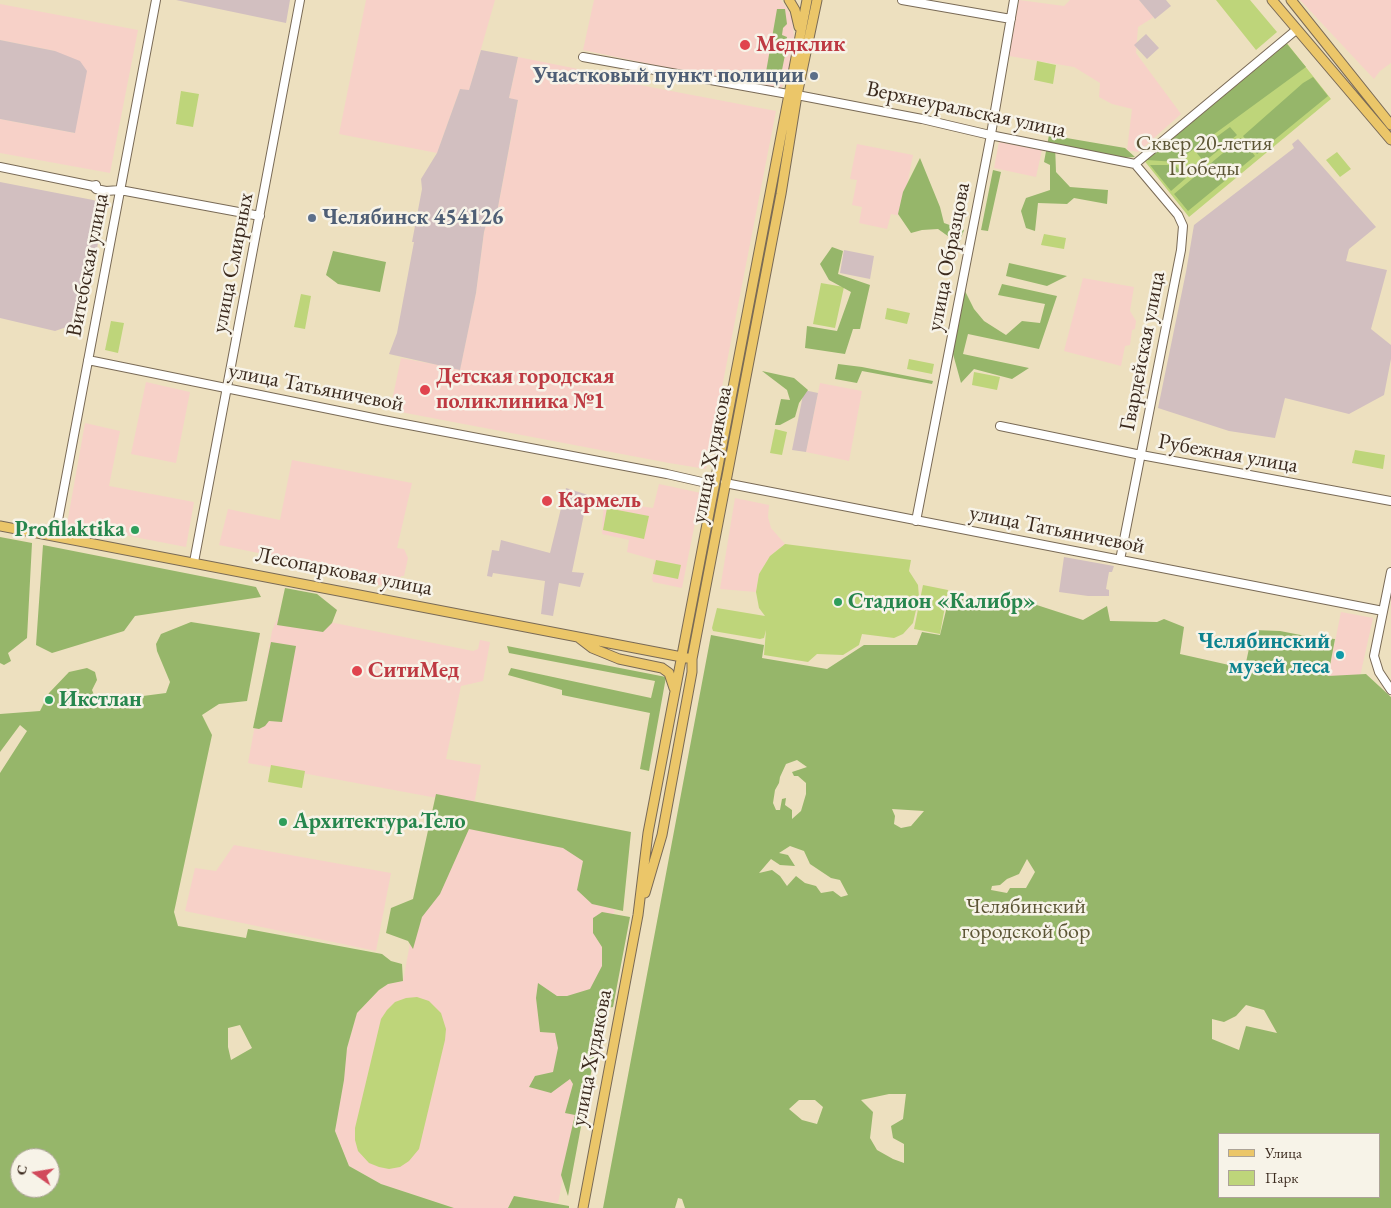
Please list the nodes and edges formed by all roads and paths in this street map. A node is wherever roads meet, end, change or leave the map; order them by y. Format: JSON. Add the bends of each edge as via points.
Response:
{"nodes":[{"id":1,"x":156,"y":0,"type":"edge"},
{"id":2,"x":300,"y":0,"type":"edge"},
{"id":3,"x":789,"y":0,"type":"edge"},
{"id":4,"x":807,"y":0,"type":"edge"},
{"id":5,"x":817,"y":0,"type":"edge"},
{"id":6,"x":902,"y":0,"type":"edge"},
{"id":7,"x":1014,"y":0,"type":"edge"},
{"id":8,"x":1272,"y":0,"type":"edge"},
{"id":9,"x":1291,"y":0,"type":"edge"},
{"id":10,"x":1011,"y":19,"type":"junction"},
{"id":11,"x":1296,"y":30,"type":"junction"},
{"id":12,"x":800,"y":33,"type":"junction"},
{"id":13,"x":583,"y":56,"type":"dead end"},
{"id":14,"x":793,"y":95,"type":"junction"},
{"id":15,"x":1391,"y":125,"type":"edge"},
{"id":16,"x":990,"y":135,"type":"junction"},
{"id":17,"x":1391,"y":140,"type":"edge"},
{"id":18,"x":1135,"y":164,"type":"junction"},
{"id":19,"x":0,"y":167,"type":"edge"},
{"id":20,"x":116,"y":190,"type":"junction"},
{"id":21,"x":260,"y":216,"type":"junction"},
{"id":22,"x":88,"y":360,"type":"junction"},
{"id":23,"x":228,"y":389,"type":"junction"},
{"id":24,"x":1000,"y":426,"type":"dead end"},
{"id":25,"x":1141,"y":455,"type":"junction"},
{"id":26,"x":715,"y":483,"type":"junction"},
{"id":27,"x":725,"y":483,"type":"junction"},
{"id":28,"x":1391,"y":501,"type":"edge"},
{"id":29,"x":916,"y":521,"type":"junction"},
{"id":30,"x":0,"y":526,"type":"edge"},
{"id":31,"x":55,"y":536,"type":"junction"},
{"id":32,"x":1120,"y":560,"type":"junction"},
{"id":33,"x":194,"y":562,"type":"junction"},
{"id":34,"x":1391,"y":572,"type":"edge"},
{"id":35,"x":1383,"y":611,"type":"junction"},
{"id":36,"x":577,"y":636,"type":"junction"},
{"id":37,"x":682,"y":657,"type":"junction"},
{"id":38,"x":692,"y":659,"type":"junction"},
{"id":39,"x":1391,"y":690,"type":"edge"},
{"id":40,"x":675,"y":693,"type":"junction"},
{"id":41,"x":638,"y":915,"type":"junction"},
{"id":42,"x":583,"y":1208,"type":"edge"}],
"edges":[{"from":1,"to":20,"type":"street","name":"Витебская улица"},
{"from":2,"to":21,"type":"street","name":"улица Смирных"},
{"from":3,"to":12,"type":"main road"},
{"from":4,"to":12,"type":"main road","name":"улица Худякова"},
{"from":5,"to":14,"type":"main road","name":"улица Худякова"},
{"from":6,"to":10,"type":"street"},
{"from":7,"to":10,"type":"street","name":"улица Образцова"},
{"from":8,"to":11,"type":"main road"},
{"from":9,"to":15,"type":"main road"},
{"from":10,"to":16,"type":"street","name":"улица Образцова"},
{"from":11,"to":17,"type":"main road"},
{"from":11,"to":18,"type":"street"},
{"from":12,"to":14,"type":"main road","name":"улица Худякова"},
{"from":13,"to":14,"type":"street","name":"Верхнеуральская улица"},
{"from":14,"to":16,"type":"street","name":"Верхнеуральская улица"},
{"from":14,"to":26,"type":"main road","name":"улица Худякова"},
{"from":14,"to":27,"type":"main road","name":"улица Худякова","via":[[781,194]]},
{"from":16,"to":18,"type":"street","name":"Верхнеуральская улица"},
{"from":16,"to":29,"type":"street","name":"улица Образцова"},
{"from":18,"to":25,"type":"street","name":"Гвардейская улица","via":[[1178,215],[1183,226]]},
{"from":19,"to":20,"type":"street","via":[[106,191]]},
{"from":20,"to":21,"type":"street"},
{"from":20,"to":22,"type":"street","name":"Витебская улица"},
{"from":21,"to":23,"type":"street","name":"улица Смирных"},
{"from":22,"to":23,"type":"street","name":"улица Татьяничевой"},
{"from":22,"to":31,"type":"street","name":"Витебская улица"},
{"from":23,"to":26,"type":"street","name":"улица Татьяничевой"},
{"from":23,"to":33,"type":"street","name":"улица Смирных"},
{"from":24,"to":25,"type":"street","name":"Рубежная улица"},
{"from":25,"to":28,"type":"street","name":"Рубежная улица"},
{"from":25,"to":32,"type":"street","name":"Гвардейская улица"},
{"from":26,"to":27,"type":"main road"},
{"from":26,"to":37,"type":"main road","name":"улица Худякова"},
{"from":27,"to":29,"type":"street","name":"улица Татьяничевой"},
{"from":27,"to":38,"type":"main road","name":"улица Худякова"},
{"from":29,"to":32,"type":"street","name":"улица Татьяничевой"},
{"from":30,"to":31,"type":"main road","name":"Лесопарковая улица"},
{"from":31,"to":33,"type":"main road","name":"Лесопарковая улица"},
{"from":32,"to":35,"type":"street","name":"улица Татьяничевой"},
{"from":33,"to":36,"type":"main road","name":"Лесопарковая улица"},
{"from":34,"to":35,"type":"street"},
{"from":35,"to":39,"type":"street","via":[[1374,656],[1379,672]]},
{"from":36,"to":37,"type":"main road","name":"Лесопарковая улица"},
{"from":36,"to":40,"type":"main road","via":[[592,648],[619,659],[662,668],[672,678]]},
{"from":37,"to":38,"type":"main road","name":"Лесопарковая улица"},
{"from":37,"to":40,"type":"main road","name":"улица Худякова"},
{"from":38,"to":41,"type":"main road","name":"улица Худякова","via":[[662,835]]},
{"from":40,"to":41,"type":"main road","name":"улица Худякова","via":[[648,833]]},
{"from":41,"to":42,"type":"main road","name":"улица Худякова"}]}
